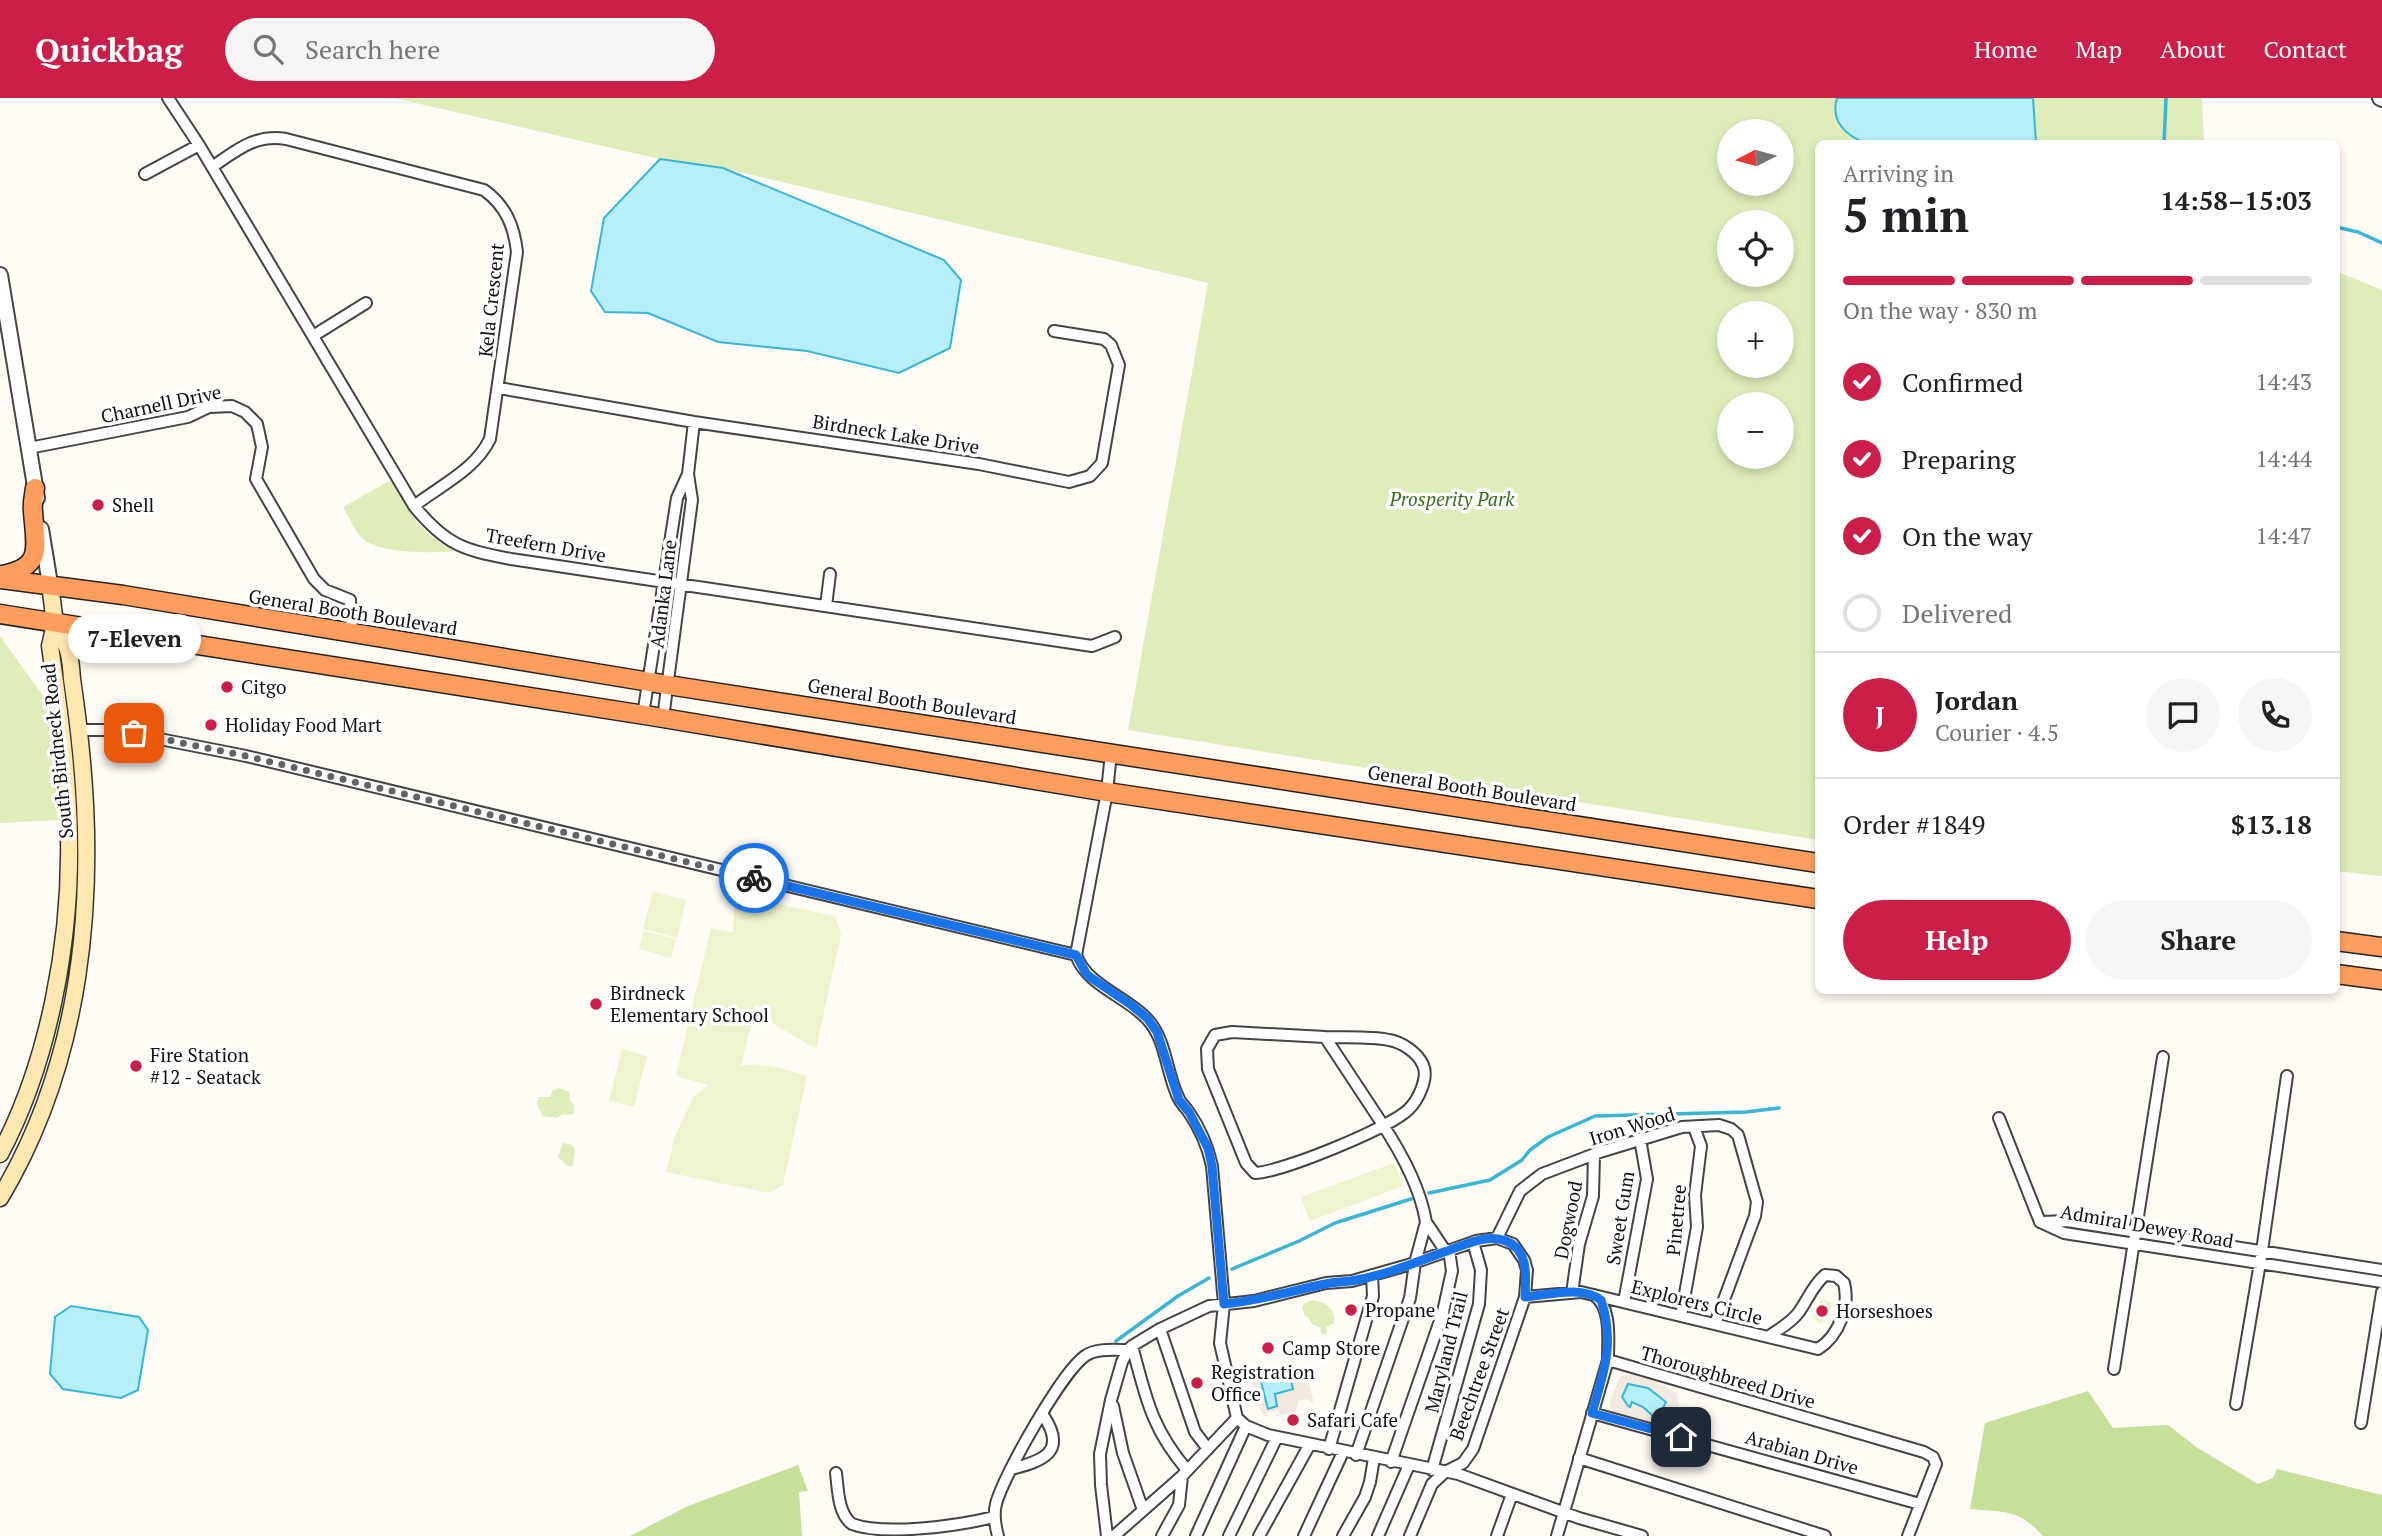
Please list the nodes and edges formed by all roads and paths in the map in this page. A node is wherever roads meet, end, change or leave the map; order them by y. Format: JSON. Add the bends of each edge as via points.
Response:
{"nodes":[{"id":1,"x":168,"y":98,"type":"edge"},
{"id":2,"x":199,"y":145,"type":"junction"},
{"id":3,"x":212,"y":167,"type":"junction"},
{"id":4,"x":145,"y":174,"type":"dead end"},
{"id":5,"x":0,"y":275,"type":"edge"},
{"id":6,"x":366,"y":303,"type":"dead end"},
{"id":7,"x":1054,"y":331,"type":"dead end"},
{"id":8,"x":313,"y":336,"type":"junction"},
{"id":9,"x":499,"y":388,"type":"junction"},
{"id":10,"x":694,"y":422,"type":"junction"},
{"id":11,"x":29,"y":448,"type":"junction"},
{"id":12,"x":688,"y":474,"type":"junction"},
{"id":13,"x":35,"y":488,"type":"junction"},
{"id":14,"x":414,"y":506,"type":"junction"},
{"id":15,"x":830,"y":574,"type":"dead end"},
{"id":16,"x":0,"y":577,"type":"edge"},
{"id":17,"x":664,"y":582,"type":"junction"},
{"id":18,"x":50,"y":584,"type":"junction"},
{"id":19,"x":681,"y":585,"type":"junction"},
{"id":20,"x":826,"y":606,"type":"junction"},
{"id":21,"x":0,"y":614,"type":"edge"},
{"id":22,"x":55,"y":624,"type":"junction"},
{"id":23,"x":352,"y":633,"type":"junction"},
{"id":24,"x":1115,"y":637,"type":"dead end"},
{"id":25,"x":648,"y":682,"type":"junction"},
{"id":26,"x":668,"y":685,"type":"junction"},
{"id":27,"x":643,"y":715,"type":"junction"},
{"id":28,"x":663,"y":718,"type":"junction"},
{"id":29,"x":79,"y":730,"type":"junction"},
{"id":30,"x":1111,"y":753,"type":"junction"},
{"id":31,"x":1107,"y":792,"type":"junction"},
{"id":32,"x":1815,"y":863,"type":"edge"},
{"id":33,"x":1815,"y":899,"type":"edge"},
{"id":34,"x":2340,"y":942,"type":"edge"},
{"id":35,"x":2382,"y":947,"type":"edge"},
{"id":36,"x":1076,"y":955,"type":"junction"},
{"id":37,"x":2340,"y":975,"type":"edge"},
{"id":38,"x":2382,"y":980,"type":"edge"},
{"id":39,"x":1325,"y":1037,"type":"junction"},
{"id":40,"x":2163,"y":1057,"type":"dead end"},
{"id":41,"x":2287,"y":1076,"type":"dead end"},
{"id":42,"x":1999,"y":1118,"type":"dead end"},
{"id":43,"x":1385,"y":1126,"type":"junction"},
{"id":44,"x":1694,"y":1127,"type":"junction"},
{"id":45,"x":1640,"y":1139,"type":"junction"},
{"id":46,"x":0,"y":1154,"type":"edge"},
{"id":47,"x":1594,"y":1154,"type":"junction"},
{"id":48,"x":0,"y":1199,"type":"edge"},
{"id":49,"x":1426,"y":1222,"type":"junction"},
{"id":50,"x":1497,"y":1238,"type":"junction"},
{"id":51,"x":2135,"y":1238,"type":"junction"},
{"id":52,"x":1473,"y":1242,"type":"junction"},
{"id":53,"x":1447,"y":1251,"type":"junction"},
{"id":54,"x":2261,"y":1257,"type":"junction"},
{"id":55,"x":1415,"y":1263,"type":"junction"},
{"id":56,"x":2382,"y":1270,"type":"edge"},
{"id":57,"x":1372,"y":1275,"type":"junction"},
{"id":58,"x":2382,"y":1282,"type":"edge"},
{"id":59,"x":2382,"y":1292,"type":"edge"},
{"id":60,"x":1572,"y":1293,"type":"junction"},
{"id":61,"x":1594,"y":1295,"type":"junction"},
{"id":62,"x":1525,"y":1297,"type":"junction"},
{"id":63,"x":1624,"y":1302,"type":"junction"},
{"id":64,"x":1224,"y":1304,"type":"junction"},
{"id":65,"x":1681,"y":1316,"type":"junction"},
{"id":66,"x":1715,"y":1324,"type":"junction"},
{"id":67,"x":1160,"y":1329,"type":"junction"},
{"id":68,"x":1768,"y":1337,"type":"junction"},
{"id":69,"x":1130,"y":1348,"type":"junction"},
{"id":70,"x":1608,"y":1360,"type":"junction"},
{"id":71,"x":2114,"y":1369,"type":"dead end"},
{"id":72,"x":1111,"y":1400,"type":"junction"},
{"id":73,"x":2236,"y":1405,"type":"dead end"},
{"id":74,"x":1592,"y":1413,"type":"junction"},
{"id":75,"x":1042,"y":1415,"type":"junction"},
{"id":76,"x":1237,"y":1418,"type":"junction"},
{"id":77,"x":2361,"y":1423,"type":"dead end"},
{"id":78,"x":1246,"y":1426,"type":"junction"},
{"id":79,"x":1277,"y":1437,"type":"junction"},
{"id":80,"x":1310,"y":1444,"type":"junction"},
{"id":81,"x":1208,"y":1448,"type":"junction"},
{"id":82,"x":1329,"y":1449,"type":"junction"},
{"id":83,"x":1343,"y":1452,"type":"junction"},
{"id":84,"x":1356,"y":1455,"type":"junction"},
{"id":85,"x":1374,"y":1458,"type":"junction"},
{"id":86,"x":1579,"y":1458,"type":"junction"},
{"id":87,"x":1391,"y":1462,"type":"junction"},
{"id":88,"x":1409,"y":1465,"type":"junction"},
{"id":89,"x":1011,"y":1469,"type":"junction"},
{"id":90,"x":1432,"y":1470,"type":"junction"},
{"id":91,"x":1445,"y":1472,"type":"junction"},
{"id":92,"x":836,"y":1473,"type":"dead end"},
{"id":93,"x":1184,"y":1473,"type":"junction"},
{"id":94,"x":1512,"y":1494,"type":"junction"},
{"id":95,"x":1920,"y":1504,"type":"junction"},
{"id":96,"x":1143,"y":1510,"type":"junction"},
{"id":97,"x":1564,"y":1512,"type":"junction"},
{"id":98,"x":994,"y":1517,"type":"junction"},
{"id":99,"x":998,"y":1536,"type":"edge"},
{"id":100,"x":1107,"y":1536,"type":"edge"},
{"id":101,"x":1114,"y":1536,"type":"edge"},
{"id":102,"x":1161,"y":1536,"type":"edge"},
{"id":103,"x":1196,"y":1536,"type":"edge"},
{"id":104,"x":1229,"y":1536,"type":"edge"},
{"id":105,"x":1259,"y":1536,"type":"edge"},
{"id":106,"x":1304,"y":1536,"type":"edge"},
{"id":107,"x":1343,"y":1536,"type":"edge"},
{"id":108,"x":1378,"y":1536,"type":"edge"},
{"id":109,"x":1410,"y":1536,"type":"edge"},
{"id":110,"x":1497,"y":1536,"type":"edge"},
{"id":111,"x":1557,"y":1536,"type":"edge"},
{"id":112,"x":1642,"y":1536,"type":"edge"},
{"id":113,"x":1825,"y":1536,"type":"edge"},
{"id":114,"x":1908,"y":1536,"type":"edge"}],
"edges":[{"from":1,"to":2,"type":"street","name":"Treefern Drive"},
{"from":2,"to":3,"type":"street","name":"Treefern Drive"},
{"from":2,"to":4,"type":"street"},
{"from":3,"to":8,"type":"street","name":"Treefern Drive"},
{"from":3,"to":9,"type":"street","name":"Kela Crescent","via":[[270,136],[484,190],[495,198],[506,212],[517,252]]},
{"from":5,"to":11,"type":"street","name":"South Birdneck Road"},
{"from":6,"to":8,"type":"street"},
{"from":7,"to":10,"type":"street","name":"Birdneck Lake Drive","via":[[1104,339],[1119,365],[1102,463],[1090,477],[1079,481]]},
{"from":8,"to":14,"type":"street","name":"Treefern Drive"},
{"from":9,"to":10,"type":"street","name":"Birdneck Lake Drive"},
{"from":9,"to":14,"type":"street","name":"Kela Crescent","via":[[484,453]]},
{"from":10,"to":12,"type":"street","name":"Adanka Lane"},
{"from":11,"to":13,"type":"street","name":"South Birdneck Road"},
{"from":11,"to":23,"type":"street","name":"Charnell Drive","via":[[188,417],[209,408],[232,406],[245,412],[257,424],[262,447],[256,479],[314,579],[325,590],[350,600]]},
{"from":12,"to":17,"type":"street","name":"Adanka Lane","via":[[677,498]]},
{"from":12,"to":19,"type":"street","name":"Adanka Lane","via":[[692,500]]},
{"from":13,"to":16,"type":"highway","via":[[35,554],[29,565]]},
{"from":13,"to":18,"type":"street","name":"South Birdneck Road"},
{"from":14,"to":17,"type":"street","name":"Treefern Drive","via":[[438,533],[475,551]]},
{"from":15,"to":20,"type":"street"},
{"from":16,"to":18,"type":"highway","name":"General Booth Boulevard"},
{"from":17,"to":19,"type":"street","name":"Treefern Drive"},
{"from":17,"to":25,"type":"street","name":"Adanka Lane"},
{"from":18,"to":22,"type":"main road","name":"South Birdneck Road"},
{"from":18,"to":23,"type":"highway","name":"General Booth Boulevard"},
{"from":19,"to":20,"type":"street","name":"Treefern Drive"},
{"from":19,"to":26,"type":"street","name":"Adanka Lane"},
{"from":20,"to":24,"type":"street","name":"Treefern Drive","via":[[1092,646]]},
{"from":21,"to":22,"type":"highway"},
{"from":22,"to":27,"type":"highway"},
{"from":22,"to":29,"type":"main road","name":"South Birdneck Road","via":[[68,649]]},
{"from":22,"to":46,"type":"main road","name":"South Birdneck Road","via":[[50,646],[69,840],[63,937],[52,1006],[32,1077]]},
{"from":23,"to":25,"type":"highway","name":"General Booth Boulevard"},
{"from":25,"to":26,"type":"highway","name":"General Booth Boulevard"},
{"from":25,"to":27,"type":"street","name":"Adanka Lane"},
{"from":26,"to":28,"type":"street","name":"Adanka Lane"},
{"from":26,"to":30,"type":"highway","name":"General Booth Boulevard"},
{"from":27,"to":28,"type":"highway"},
{"from":28,"to":31,"type":"highway"},
{"from":29,"to":36,"type":"street","via":[[114,730],[246,756]]},
{"from":29,"to":48,"type":"main road","name":"South Birdneck Road","via":[[86,795],[87,900],[77,983],[34,1132]]},
{"from":30,"to":31,"type":"street"},
{"from":30,"to":32,"type":"highway","name":"General Booth Boulevard"},
{"from":31,"to":33,"type":"highway"},
{"from":31,"to":36,"type":"street"},
{"from":34,"to":35,"type":"highway"},
{"from":36,"to":64,"type":"street","via":[[1087,975],[1130,1004],[1157,1032],[1179,1100],[1208,1148]]},
{"from":37,"to":38,"type":"highway"},
{"from":39,"to":43,"type":"street"},
{"from":39,"to":43,"type":"street","via":[[1391,1040],[1413,1051],[1424,1066],[1424,1083],[1410,1108]]},
{"from":39,"to":43,"type":"street","via":[[1214,1035],[1207,1049],[1208,1069],[1246,1163],[1255,1173],[1265,1172]]},
{"from":40,"to":51,"type":"street"},
{"from":41,"to":54,"type":"street"},
{"from":42,"to":51,"type":"street","name":"Admiral Dewey Road","via":[[2040,1222],[2067,1221]]},
{"from":43,"to":49,"type":"street","via":[[1406,1165]]},
{"from":44,"to":45,"type":"street","name":"Iron Wood"},
{"from":44,"to":65,"type":"street","name":"Pinetree","via":[[1700,1146],[1697,1227]]},
{"from":44,"to":66,"type":"street","name":"Iron Wood","via":[[1718,1125],[1738,1135],[1757,1202]]},
{"from":45,"to":47,"type":"street","name":"Iron Wood"},
{"from":45,"to":63,"type":"street","name":"Sweet Gum","via":[[1647,1179]]},
{"from":47,"to":50,"type":"street","name":"Iron Wood","via":[[1531,1181],[1520,1191]]},
{"from":47,"to":60,"type":"street","name":"Dogwood","via":[[1593,1196],[1579,1244]]},
{"from":49,"to":53,"type":"street"},
{"from":49,"to":55,"type":"street"},
{"from":50,"to":52,"type":"street"},
{"from":50,"to":62,"type":"street","name":"Beechtree Street","via":[[1513,1244],[1524,1260]]},
{"from":51,"to":54,"type":"street","name":"Admiral Dewey Road"},
{"from":51,"to":71,"type":"street"},
{"from":52,"to":53,"type":"street"},
{"from":52,"to":90,"type":"street","name":"Maryland Trail","via":[[1481,1270],[1479,1304]]},
{"from":53,"to":55,"type":"street"},
{"from":53,"to":87,"type":"street","via":[[1452,1271],[1443,1312]]},
{"from":54,"to":56,"type":"street","name":"Admiral Dewey Road"},
{"from":54,"to":58,"type":"street","name":"Admiral Dewey Road"},
{"from":54,"to":73,"type":"street"},
{"from":55,"to":57,"type":"street"},
{"from":55,"to":84,"type":"street","via":[[1410,1298]]},
{"from":57,"to":64,"type":"street"},
{"from":57,"to":82,"type":"street","via":[[1373,1296]]},
{"from":59,"to":77,"type":"street"},
{"from":60,"to":61,"type":"street","name":"Explorers Circle"},
{"from":60,"to":62,"type":"street","name":"Explorers Circle"},
{"from":61,"to":63,"type":"street","name":"Explorers Circle"},
{"from":61,"to":70,"type":"street","via":[[1605,1311]]},
{"from":62,"to":91,"type":"street","name":"Beechtree Street","via":[[1473,1449],[1463,1463]]},
{"from":63,"to":65,"type":"street","name":"Explorers Circle"},
{"from":64,"to":67,"type":"street","via":[[1209,1306]]},
{"from":64,"to":76,"type":"street","via":[[1220,1343]]},
{"from":65,"to":66,"type":"street","name":"Explorers Circle"},
{"from":66,"to":68,"type":"street","name":"Explorers Circle"},
{"from":67,"to":69,"type":"street"},
{"from":67,"to":81,"type":"street","via":[[1195,1432]]},
{"from":68,"to":68,"type":"street","name":"Explorers Circle","via":[[1798,1313],[1825,1275],[1844,1283],[1847,1306],[1829,1342],[1818,1349]]},
{"from":69,"to":72,"type":"street"},
{"from":69,"to":75,"type":"street","via":[[1086,1355]]},
{"from":69,"to":93,"type":"street","via":[[1159,1433]]},
{"from":70,"to":74,"type":"street"},
{"from":70,"to":95,"type":"street","name":"Thoroughbreed Drive","via":[[1924,1452],[1936,1464]]},
{"from":72,"to":96,"type":"street","via":[[1122,1453]]},
{"from":72,"to":100,"type":"street","via":[[1100,1454]]},
{"from":74,"to":86,"type":"street"},
{"from":74,"to":95,"type":"street","name":"Arabian Drive"},
{"from":75,"to":89,"type":"street"},
{"from":75,"to":89,"type":"street","via":[[1053,1438],[1048,1455]]},
{"from":76,"to":78,"type":"street"},
{"from":76,"to":81,"type":"street"},
{"from":78,"to":79,"type":"street"},
{"from":78,"to":103,"type":"street"},
{"from":79,"to":80,"type":"street"},
{"from":79,"to":104,"type":"street"},
{"from":80,"to":82,"type":"street"},
{"from":80,"to":105,"type":"street"},
{"from":81,"to":93,"type":"street"},
{"from":82,"to":83,"type":"street"},
{"from":83,"to":84,"type":"street"},
{"from":83,"to":106,"type":"street"},
{"from":84,"to":85,"type":"street"},
{"from":85,"to":87,"type":"street"},
{"from":85,"to":107,"type":"street","via":[[1366,1497]]},
{"from":86,"to":97,"type":"street"},
{"from":86,"to":113,"type":"street"},
{"from":87,"to":88,"type":"street"},
{"from":88,"to":90,"type":"street"},
{"from":88,"to":108,"type":"street"},
{"from":89,"to":98,"type":"street"},
{"from":90,"to":91,"type":"street"},
{"from":91,"to":94,"type":"street"},
{"from":91,"to":109,"type":"street","name":"Beechtree Street","via":[[1432,1484]]},
{"from":92,"to":98,"type":"street","via":[[843,1511],[851,1524],[866,1531],[886,1536],[921,1533]]},
{"from":93,"to":96,"type":"street"},
{"from":93,"to":102,"type":"street","via":[[1179,1505]]},
{"from":94,"to":97,"type":"street"},
{"from":94,"to":110,"type":"street"},
{"from":95,"to":114,"type":"street","name":"Thoroughbreed Drive"},
{"from":96,"to":101,"type":"street"},
{"from":97,"to":111,"type":"street"},
{"from":97,"to":112,"type":"street"},
{"from":98,"to":99,"type":"street"}]}
